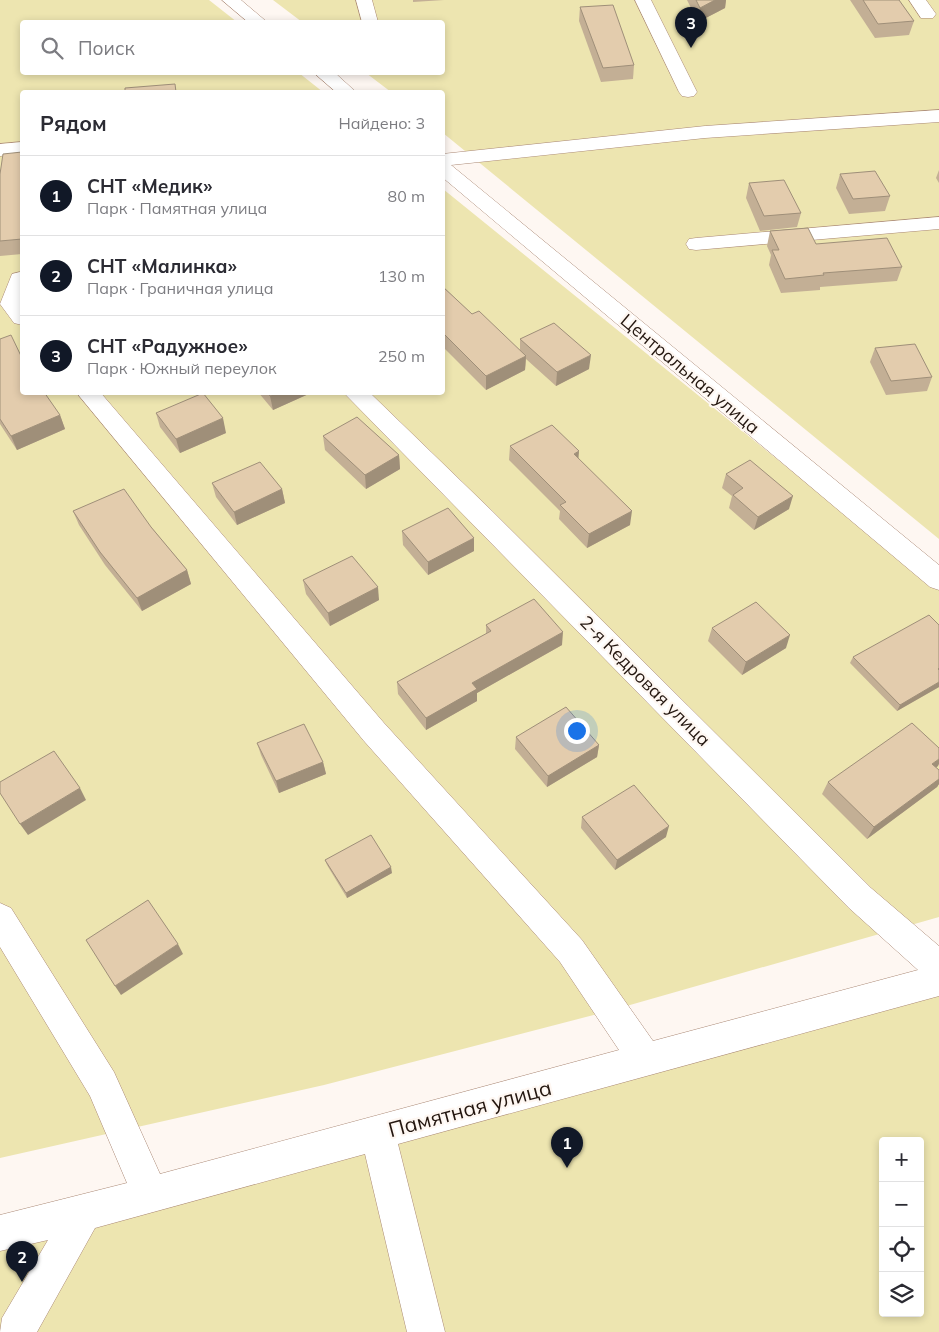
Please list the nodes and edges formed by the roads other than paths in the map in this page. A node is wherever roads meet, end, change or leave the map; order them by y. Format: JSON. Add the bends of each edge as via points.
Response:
{"nodes":[{"id":1,"x":230,"y":0,"type":"edge"},
{"id":2,"x":364,"y":0,"type":"edge"},
{"id":3,"x":644,"y":0,"type":"edge"},
{"id":4,"x":917,"y":0,"type":"edge"},
{"id":5,"x":927,"y":14,"type":"dead end"},
{"id":6,"x":255,"y":20,"type":"edge"},
{"id":7,"x":369,"y":20,"type":"edge"},
{"id":8,"x":326,"y":75,"type":"edge"},
{"id":9,"x":344,"y":90,"type":"edge"},
{"id":10,"x":688,"y":92,"type":"dead end"},
{"id":11,"x":939,"y":116,"type":"edge"},
{"id":12,"x":20,"y":148,"type":"edge"},
{"id":13,"x":0,"y":150,"type":"edge"},
{"id":14,"x":445,"y":160,"type":"edge"},
{"id":15,"x":445,"y":169,"type":"edge"},
{"id":16,"x":939,"y":223,"type":"edge"},
{"id":17,"x":696,"y":244,"type":"dead end"},
{"id":18,"x":14,"y":280,"type":"edge"},
{"id":19,"x":20,"y":316,"type":"edge"},
{"id":20,"x":90,"y":395,"type":"edge"},
{"id":21,"x":357,"y":395,"type":"edge"},
{"id":22,"x":939,"y":580,"type":"edge"},
{"id":23,"x":0,"y":918,"type":"edge"},
{"id":24,"x":939,"y":967,"type":"edge"},
{"id":25,"x":939,"y":980,"type":"edge"},
{"id":26,"x":646,"y":1060,"type":"junction"},
{"id":27,"x":378,"y":1134,"type":"junction"},
{"id":28,"x":151,"y":1195,"type":"junction"},
{"id":29,"x":83,"y":1213,"type":"junction"},
{"id":30,"x":0,"y":1233,"type":"edge"},
{"id":31,"x":16,"y":1332,"type":"edge"},
{"id":32,"x":426,"y":1332,"type":"edge"}],
"edges":[{"from":1,"to":6,"type":"street"},
{"from":2,"to":7,"type":"street"},
{"from":3,"to":10,"type":"street"},
{"from":4,"to":5,"type":"street"},
{"from":8,"to":9,"type":"street"},
{"from":11,"to":14,"type":"street","via":[[705,132]]},
{"from":12,"to":13,"type":"street"},
{"from":15,"to":22,"type":"street","name":"Центральная улица"},
{"from":16,"to":17,"type":"street"},
{"from":18,"to":19,"type":"street","via":[[10,303]]},
{"from":20,"to":26,"type":"street","via":[[374,732],[571,952]]},
{"from":21,"to":24,"type":"street","name":"2-я Кедровая улица","via":[[860,898]]},
{"from":23,"to":28,"type":"street","via":[[102,1084]]},
{"from":25,"to":26,"type":"street","name":"Памятная улица"},
{"from":26,"to":27,"type":"street","name":"Памятная улица"},
{"from":27,"to":28,"type":"street","name":"Памятная улица"},
{"from":27,"to":32,"type":"street"},
{"from":28,"to":29,"type":"street","name":"Памятная улица"},
{"from":29,"to":30,"type":"street","name":"Памятная улица"},
{"from":29,"to":31,"type":"street"}]}
